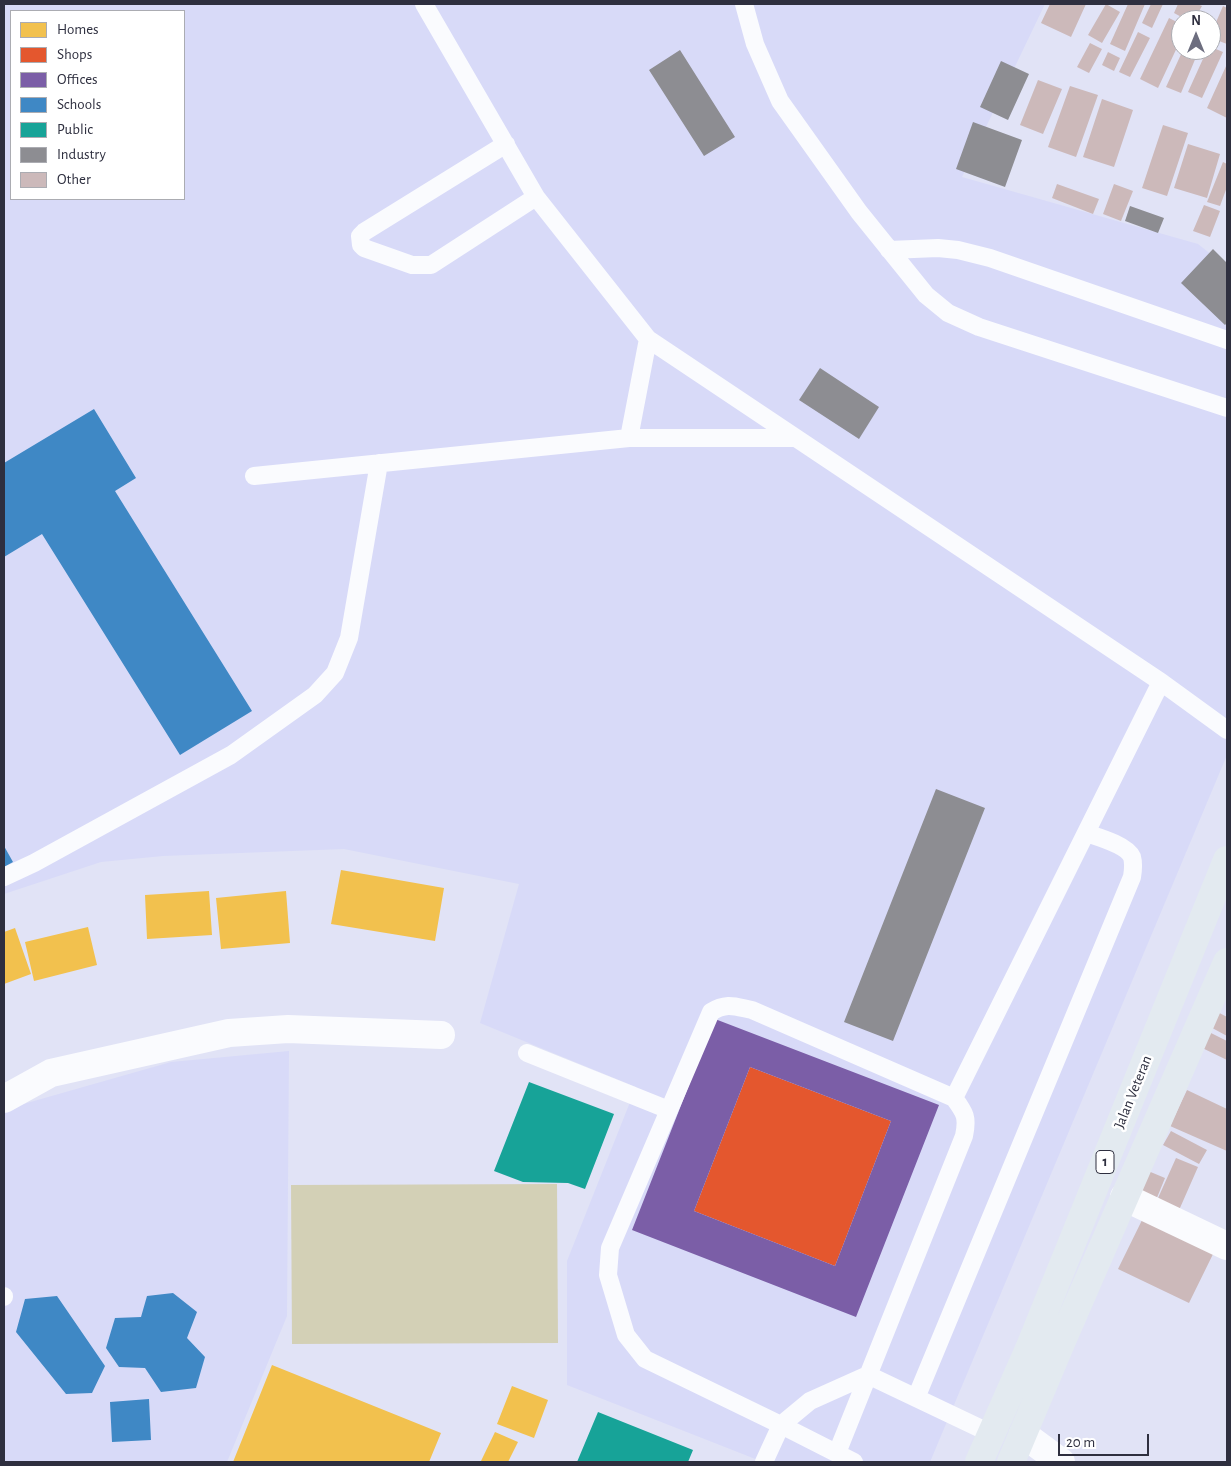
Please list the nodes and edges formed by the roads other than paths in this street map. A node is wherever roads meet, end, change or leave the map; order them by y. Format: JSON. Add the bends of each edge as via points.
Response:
{"nodes":[{"id":1,"x":424,"y":4,"type":"edge"},
{"id":2,"x":744,"y":4,"type":"edge"},
{"id":3,"x":506,"y":144,"type":"junction"},
{"id":4,"x":536,"y":196,"type":"junction"},
{"id":5,"x":889,"y":250,"type":"junction"},
{"id":6,"x":648,"y":339,"type":"junction"},
{"id":7,"x":1227,"y":340,"type":"edge"},
{"id":8,"x":1227,"y":408,"type":"edge"},
{"id":9,"x":629,"y":438,"type":"junction"},
{"id":10,"x":796,"y":438,"type":"junction"},
{"id":11,"x":379,"y":463,"type":"junction"},
{"id":12,"x":254,"y":476,"type":"dead end"},
{"id":13,"x":1162,"y":682,"type":"junction"},
{"id":14,"x":1227,"y":730,"type":"edge"},
{"id":15,"x":1086,"y":833,"type":"junction"},
{"id":16,"x":1227,"y":860,"type":"edge"},
{"id":17,"x":4,"y":878,"type":"edge"},
{"id":18,"x":1227,"y":962,"type":"edge"},
{"id":19,"x":441,"y":1035,"type":"dead end"},
{"id":20,"x":527,"y":1053,"type":"dead end"},
{"id":21,"x":954,"y":1098,"type":"junction"},
{"id":22,"x":4,"y":1099,"type":"edge"},
{"id":23,"x":669,"y":1110,"type":"junction"},
{"id":24,"x":1124,"y":1197,"type":"junction"},
{"id":25,"x":1227,"y":1246,"type":"edge"},
{"id":26,"x":868,"y":1375,"type":"junction"},
{"id":27,"x":916,"y":1398,"type":"junction"},
{"id":28,"x":781,"y":1425,"type":"junction"},
{"id":29,"x":992,"y":1434,"type":"junction"},
{"id":30,"x":1023,"y":1434,"type":"junction"},
{"id":31,"x":837,"y":1453,"type":"junction"},
{"id":32,"x":764,"y":1462,"type":"edge"},
{"id":33,"x":854,"y":1462,"type":"edge"},
{"id":34,"x":979,"y":1462,"type":"edge"},
{"id":35,"x":1011,"y":1462,"type":"edge"},
{"id":36,"x":1061,"y":1462,"type":"edge"}],
"edges":[{"from":1,"to":3,"type":"lane"},
{"from":2,"to":5,"type":"lane","via":[[755,44],[780,101]]},
{"from":3,"to":4,"type":"lane"},
{"from":3,"to":4,"type":"lane","via":[[364,232],[360,236],[361,245],[412,265],[431,265]]},
{"from":4,"to":6,"type":"lane"},
{"from":5,"to":7,"type":"lane","via":[[938,248],[990,258]]},
{"from":5,"to":8,"type":"lane","via":[[926,295],[956,317]]},
{"from":6,"to":9,"type":"lane"},
{"from":6,"to":10,"type":"lane"},
{"from":9,"to":10,"type":"lane"},
{"from":9,"to":11,"type":"lane"},
{"from":10,"to":13,"type":"lane"},
{"from":11,"to":12,"type":"lane"},
{"from":11,"to":17,"type":"lane","via":[[349,638],[334,673],[316,695],[231,755]]},
{"from":13,"to":14,"type":"lane"},
{"from":13,"to":15,"type":"lane"},
{"from":15,"to":21,"type":"lane"},
{"from":15,"to":27,"type":"lane","via":[[1128,851],[1133,866],[1132,877]]},
{"from":16,"to":29,"type":"highway","name":"Jalan Veteran","number":"1"},
{"from":18,"to":24,"type":"highway","number":"1"},
{"from":19,"to":22,"type":"street","via":[[288,1029],[229,1033],[51,1073]]},
{"from":20,"to":23,"type":"lane"},
{"from":21,"to":23,"type":"lane","via":[[752,1010],[728,1005],[711,1012]]},
{"from":21,"to":26,"type":"lane","via":[[965,1112],[964,1136]]},
{"from":23,"to":28,"type":"lane","via":[[610,1248],[608,1275],[626,1335],[645,1360]]},
{"from":24,"to":25,"type":"street"},
{"from":24,"to":30,"type":"highway","number":"1"},
{"from":26,"to":27,"type":"lane"},
{"from":26,"to":28,"type":"lane","via":[[810,1401]]},
{"from":26,"to":31,"type":"lane"},
{"from":27,"to":29,"type":"lane"},
{"from":28,"to":31,"type":"lane"},
{"from":28,"to":32,"type":"lane"},
{"from":29,"to":34,"type":"highway","name":"Jalan Veteran","number":"1"},
{"from":30,"to":35,"type":"highway","number":"1"},
{"from":30,"to":36,"type":"street"},
{"from":31,"to":33,"type":"lane"}]}
